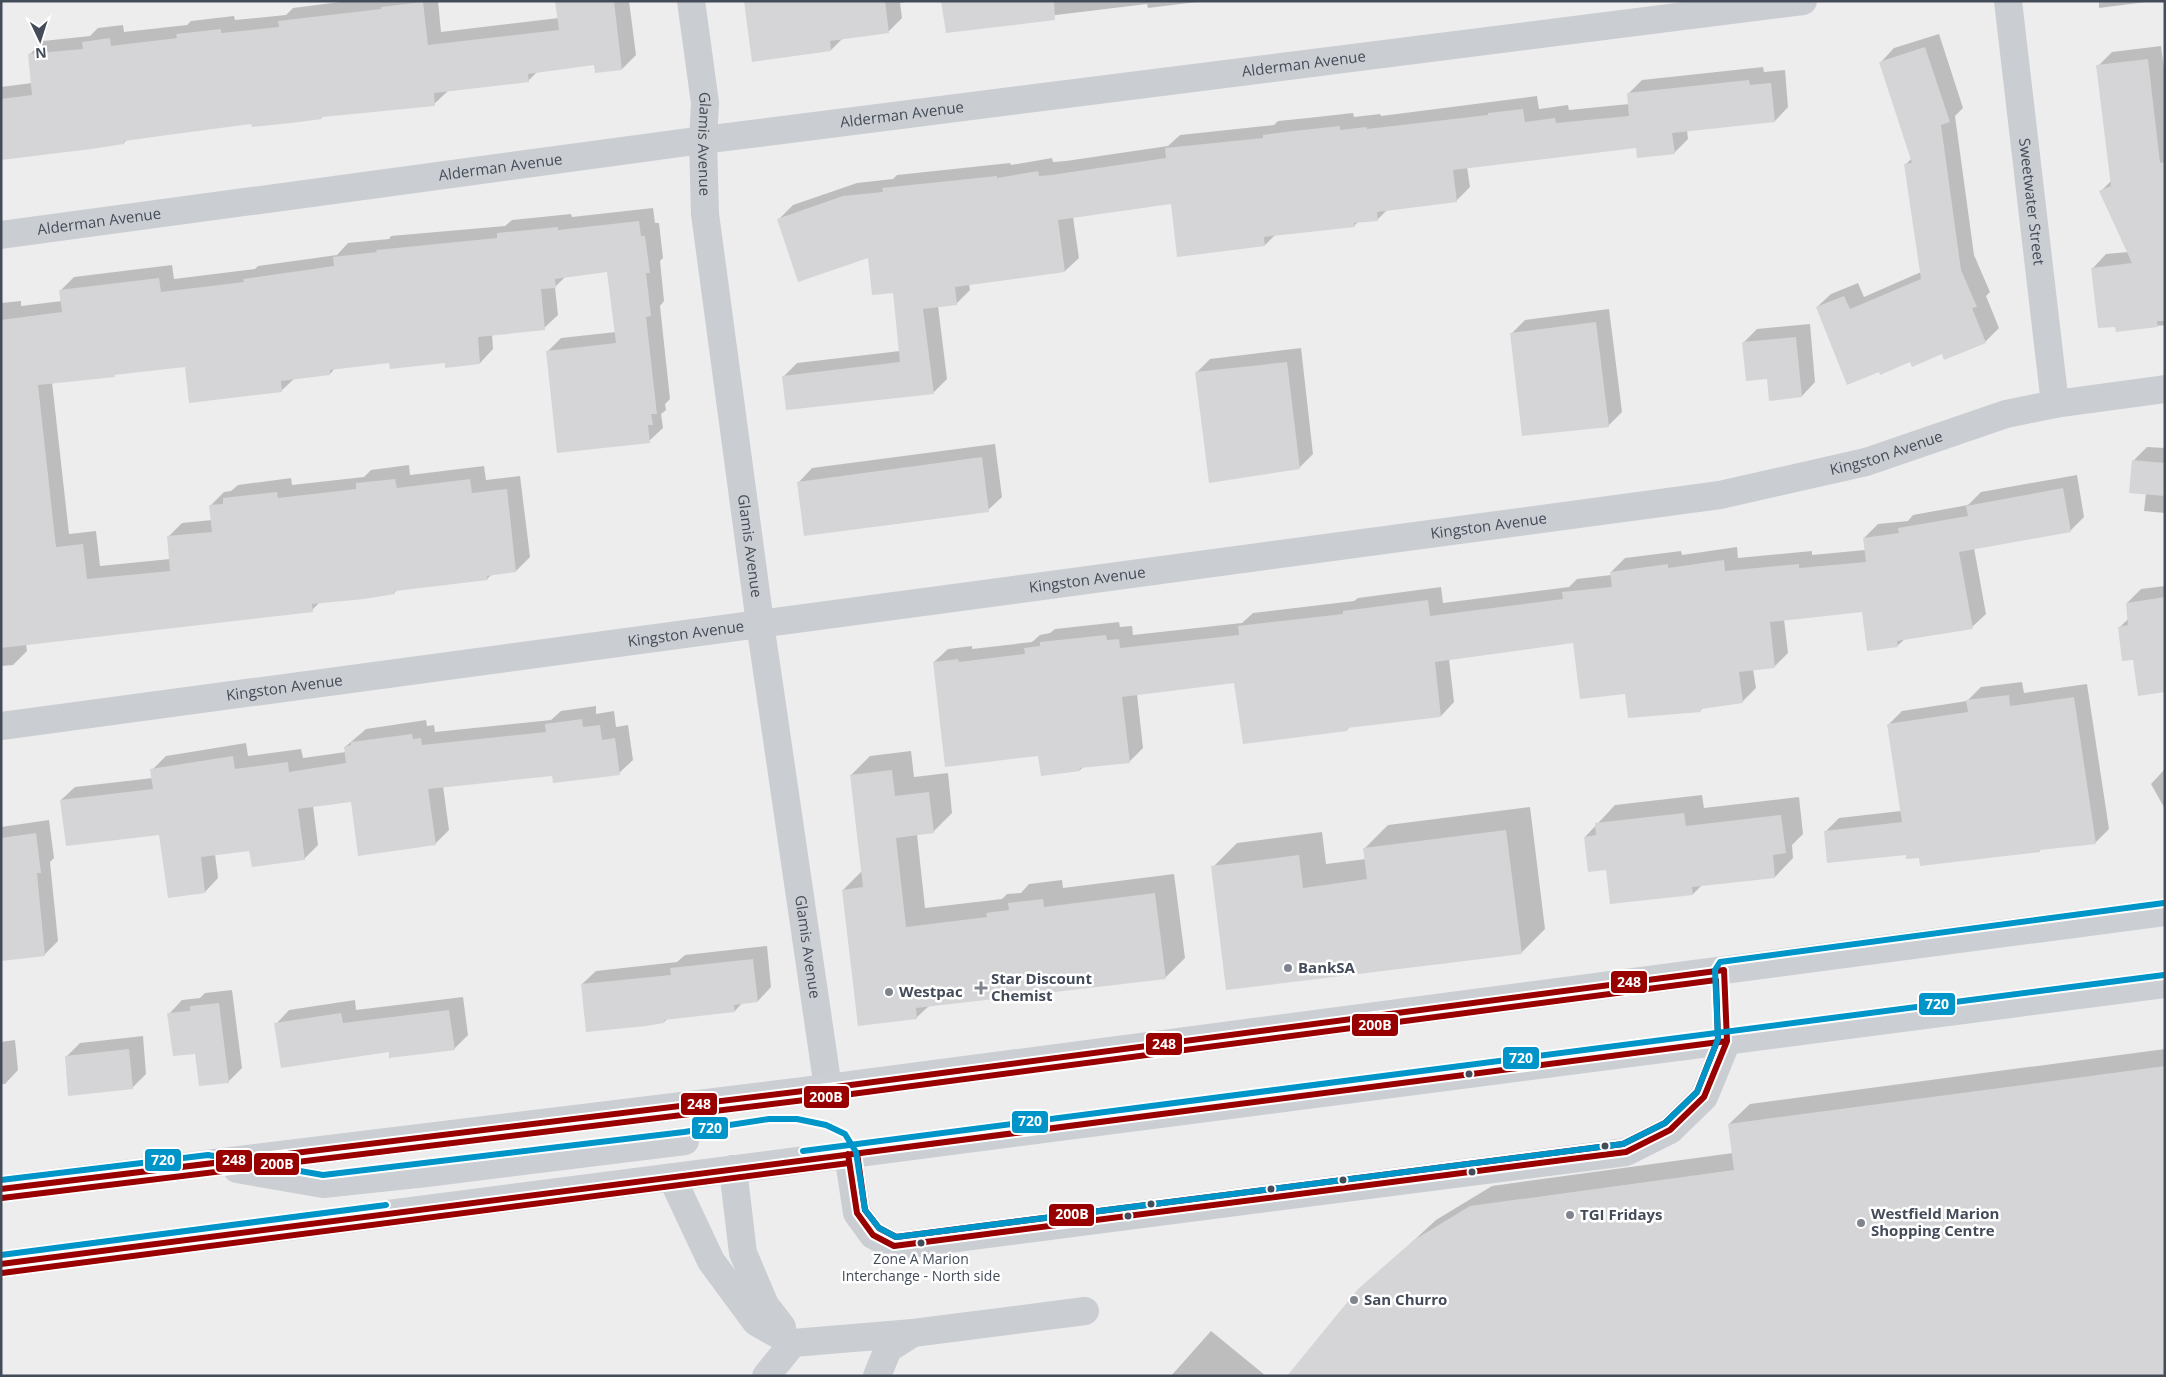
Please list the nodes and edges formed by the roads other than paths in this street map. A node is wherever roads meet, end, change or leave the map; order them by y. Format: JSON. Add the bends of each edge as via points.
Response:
{"nodes":[{"id":1,"x":691,"y":1,"type":"edge"},
{"id":2,"x":1803,"y":1,"type":"edge"},
{"id":3,"x":2008,"y":1,"type":"edge"},
{"id":4,"x":703,"y":140,"type":"junction"},
{"id":5,"x":1,"y":235,"type":"edge"},
{"id":6,"x":2165,"y":390,"type":"edge"},
{"id":7,"x":2055,"y":404,"type":"junction"},
{"id":8,"x":760,"y":623,"type":"junction"},
{"id":9,"x":1,"y":726,"type":"edge"},
{"id":10,"x":2165,"y":912,"type":"edge"},
{"id":11,"x":2165,"y":984,"type":"edge"},
{"id":12,"x":1727,"y":1040,"type":"junction"},
{"id":13,"x":828,"y":1088,"type":"junction"},
{"id":14,"x":685,"y":1141,"type":"dead end"},
{"id":15,"x":848,"y":1154,"type":"junction"},
{"id":16,"x":208,"y":1164,"type":"junction"},
{"id":17,"x":733,"y":1170,"type":"junction"},
{"id":18,"x":672,"y":1178,"type":"junction"},
{"id":19,"x":1,"y":1189,"type":"edge"},
{"id":20,"x":1,"y":1264,"type":"edge"},
{"id":21,"x":1085,"y":1311,"type":"dead end"},
{"id":22,"x":913,"y":1333,"type":"junction"},
{"id":23,"x":793,"y":1343,"type":"junction"},
{"id":24,"x":766,"y":1376,"type":"edge"},
{"id":25,"x":877,"y":1376,"type":"edge"}],
"edges":[{"from":1,"to":4,"type":"street","name":"Glamis Avenue","via":[[705,103]]},
{"from":2,"to":4,"type":"street","name":"Alderman Avenue"},
{"from":3,"to":7,"type":"street","name":"Sweetwater Street"},
{"from":4,"to":5,"type":"street","name":"Alderman Avenue"},
{"from":4,"to":8,"type":"street","name":"Glamis Avenue","via":[[705,214]]},
{"from":6,"to":7,"type":"street","name":"Kingston Avenue"},
{"from":7,"to":8,"type":"street","name":"Kingston Avenue","via":[[2006,414],[1866,462],[1720,495]]},
{"from":8,"to":9,"type":"street","name":"Kingston Avenue"},
{"from":8,"to":13,"type":"street","name":"Glamis Avenue"},
{"from":10,"to":13,"type":"main road"},
{"from":11,"to":12,"type":"main road"},
{"from":12,"to":15,"type":"main road"},
{"from":12,"to":15,"type":"street","via":[[1704,1097],[1670,1130],[1626,1152],[894,1246],[873,1236],[857,1213]]},
{"from":13,"to":16,"type":"main road"},
{"from":14,"to":16,"type":"main road","via":[[323,1184]]},
{"from":15,"to":17,"type":"main road"},
{"from":16,"to":19,"type":"main road"},
{"from":17,"to":18,"type":"main road"},
{"from":17,"to":23,"type":"street","via":[[743,1253],[765,1305]]},
{"from":18,"to":20,"type":"main road"},
{"from":18,"to":23,"type":"street","via":[[711,1261],[756,1322]]},
{"from":21,"to":22,"type":"street"},
{"from":22,"to":23,"type":"street"},
{"from":22,"to":25,"type":"street","via":[[888,1349]]},
{"from":23,"to":24,"type":"street"}]}
